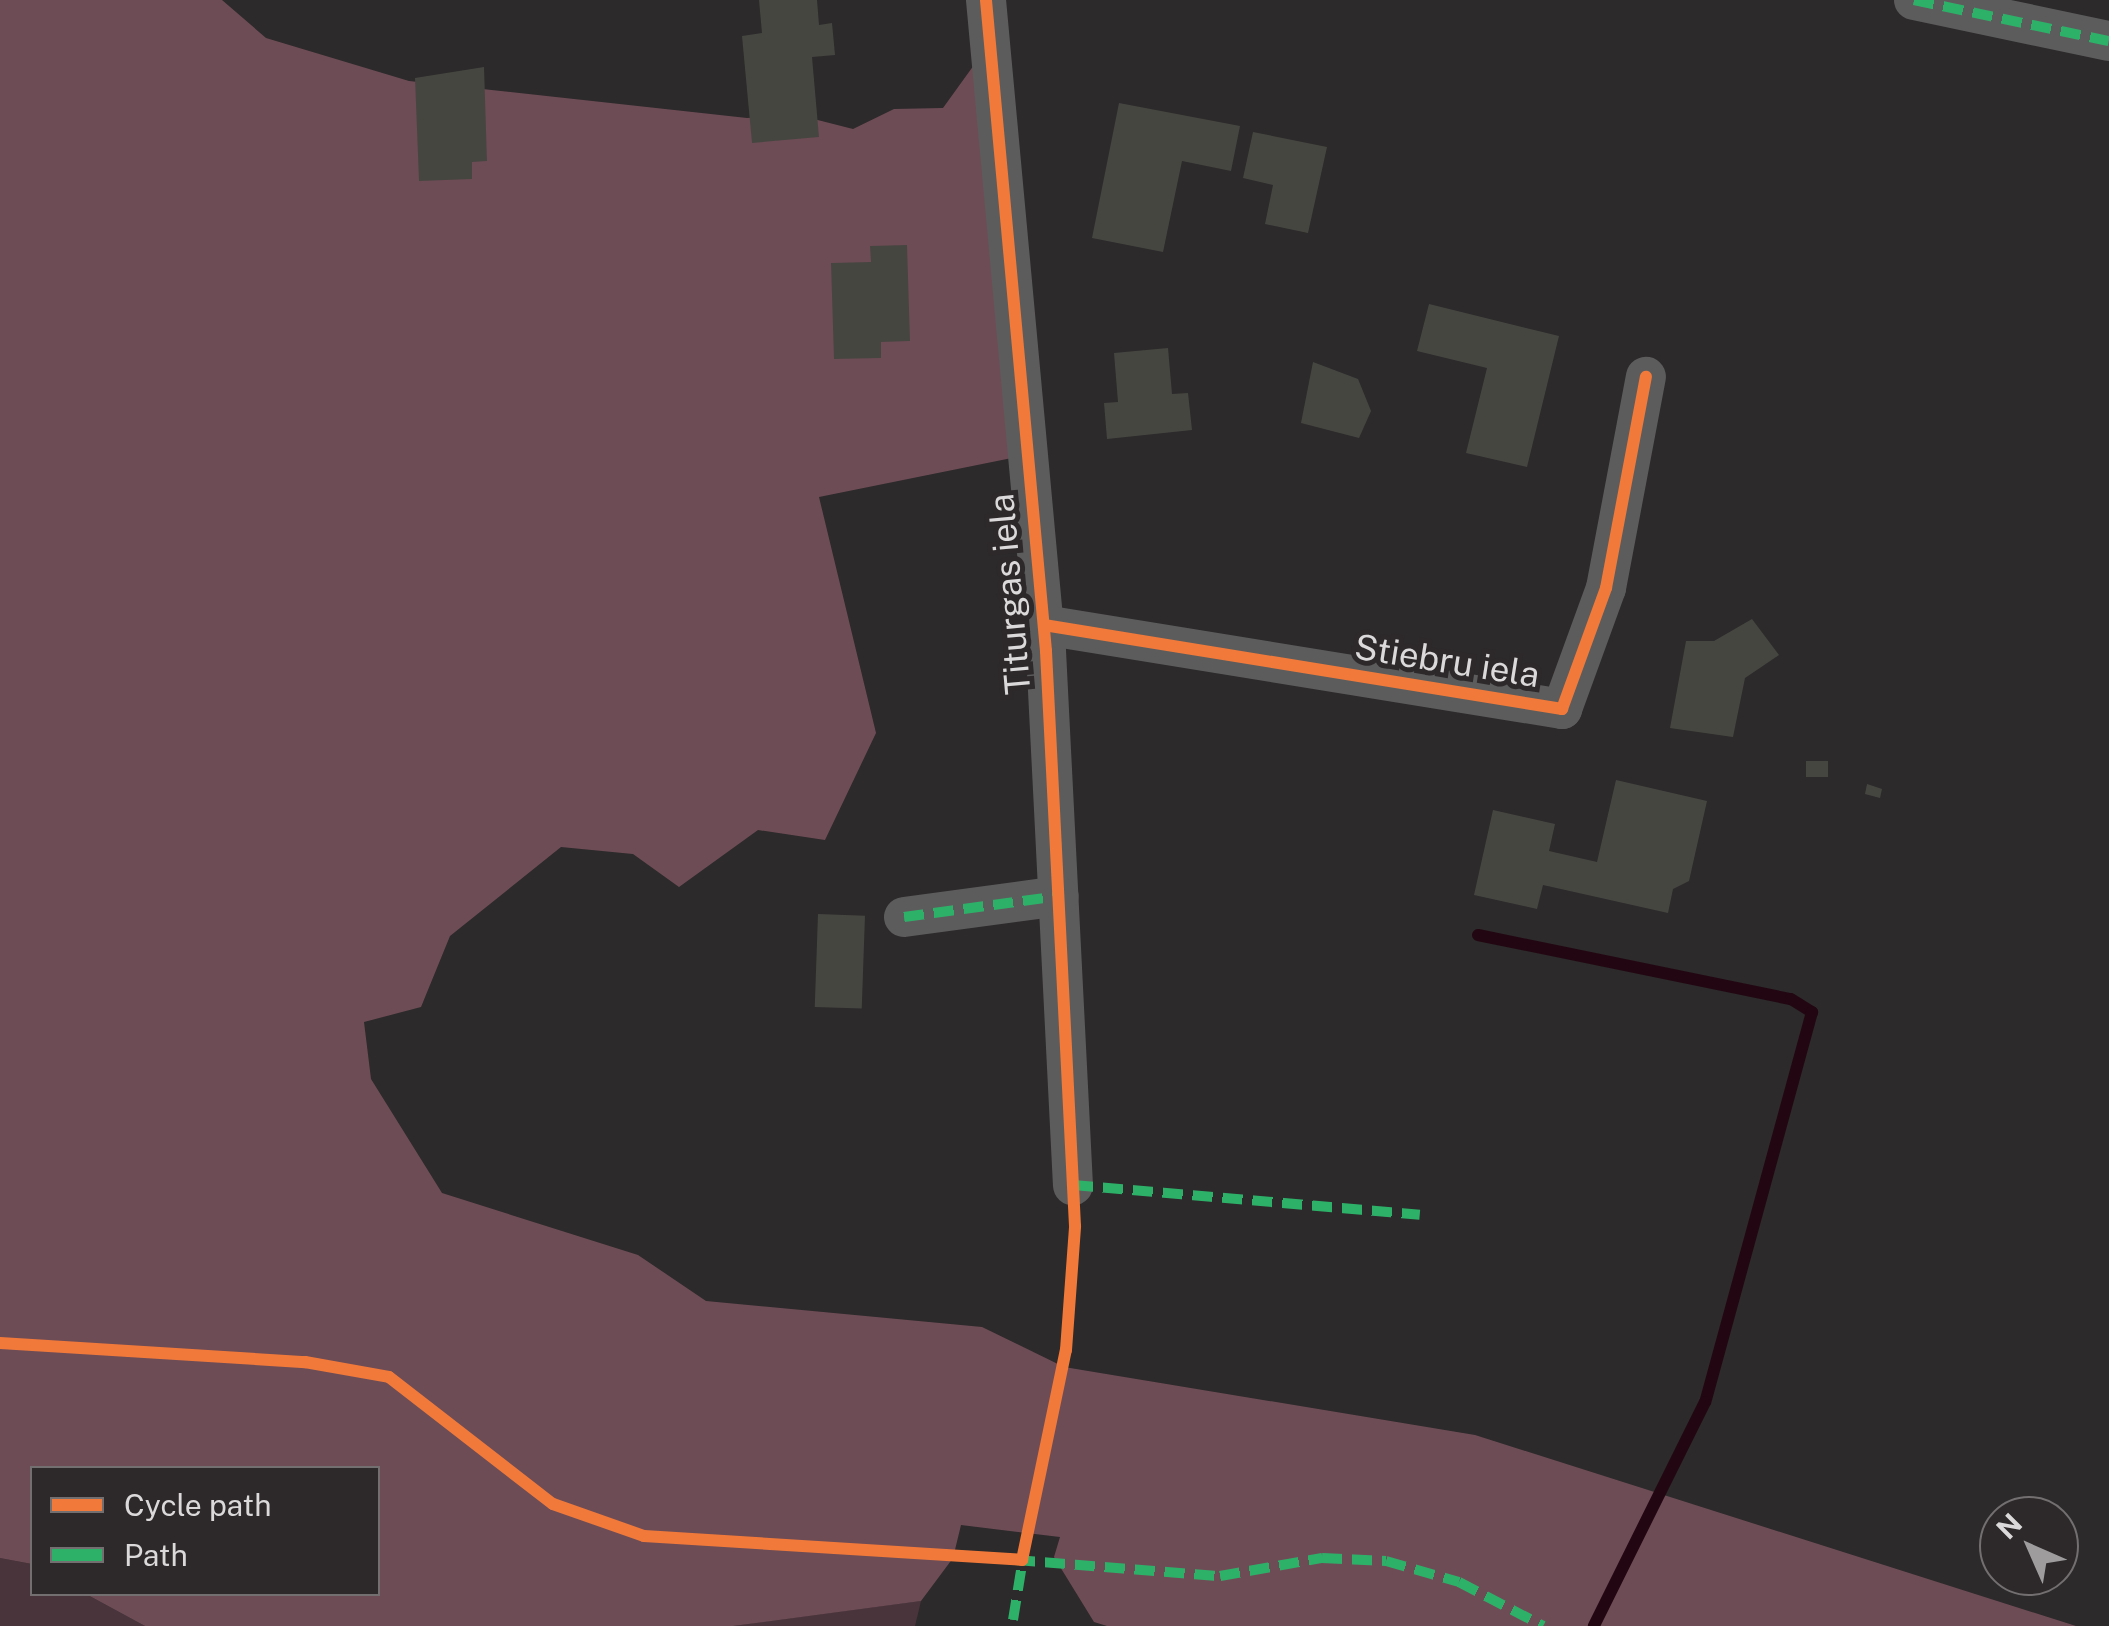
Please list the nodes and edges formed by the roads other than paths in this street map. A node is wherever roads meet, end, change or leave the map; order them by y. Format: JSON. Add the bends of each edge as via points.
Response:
{"nodes":[{"id":1,"x":986,"y":0,"type":"edge"},
{"id":2,"x":1914,"y":0,"type":"edge"},
{"id":3,"x":2109,"y":42,"type":"edge"},
{"id":4,"x":1646,"y":377,"type":"dead end"},
{"id":5,"x":1044,"y":625,"type":"junction"},
{"id":6,"x":1059,"y":896,"type":"junction"},
{"id":7,"x":904,"y":918,"type":"dead end"},
{"id":8,"x":1073,"y":1185,"type":"dead end"}],
"edges":[{"from":1,"to":5,"type":"street","name":"Titurgas iela"},
{"from":2,"to":3,"type":"street"},
{"from":4,"to":5,"type":"street","name":"Stiebru iela","via":[[1606,588],[1562,709]]},
{"from":5,"to":6,"type":"street","name":"Titurgas iela"},
{"from":6,"to":7,"type":"street"},
{"from":6,"to":8,"type":"street","name":"Titurgas iela"}]}
